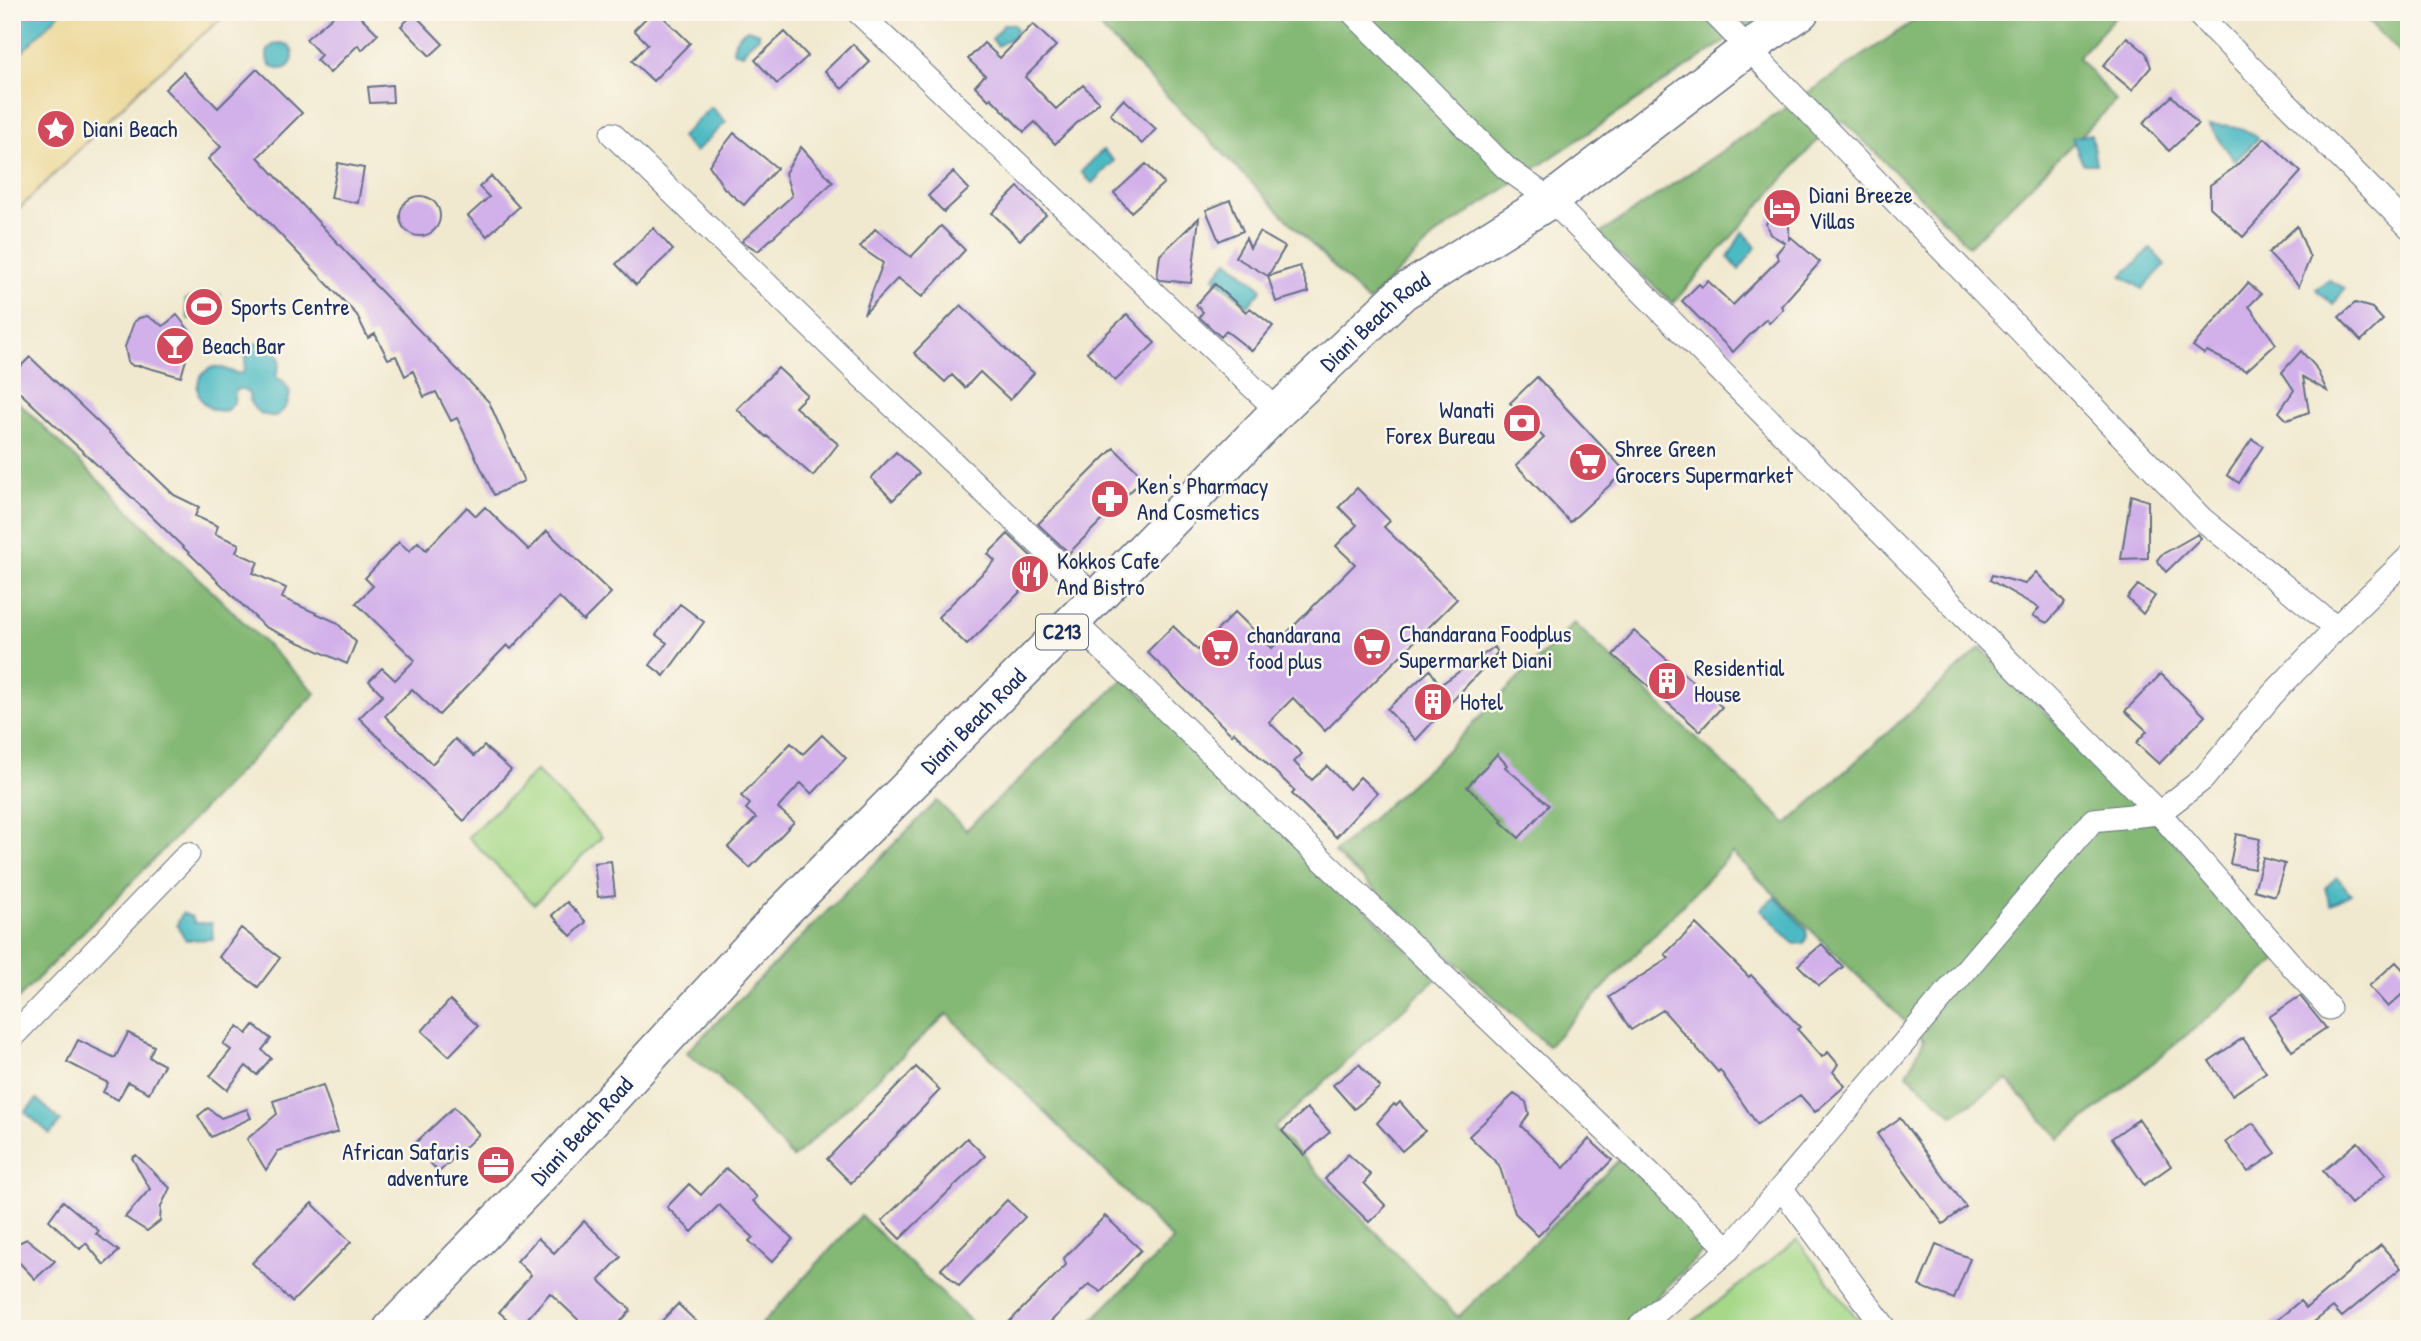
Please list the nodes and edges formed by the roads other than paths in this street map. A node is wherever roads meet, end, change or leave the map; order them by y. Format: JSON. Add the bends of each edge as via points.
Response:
{"nodes":[{"id":1,"x":858,"y":12,"type":"edge"},
{"id":2,"x":1352,"y":12,"type":"edge"},
{"id":3,"x":1713,"y":12,"type":"edge"},
{"id":4,"x":1801,"y":12,"type":"edge"},
{"id":5,"x":2196,"y":12,"type":"edge"},
{"id":6,"x":1747,"y":49,"type":"junction"},
{"id":7,"x":612,"y":134,"type":"dead end"},
{"id":8,"x":1551,"y":200,"type":"junction"},
{"id":9,"x":2409,"y":227,"type":"edge"},
{"id":10,"x":1278,"y":411,"type":"junction"},
{"id":11,"x":2409,"y":557,"type":"edge"},
{"id":12,"x":1084,"y":610,"type":"junction"},
{"id":13,"x":2336,"y":628,"type":"junction"},
{"id":14,"x":2159,"y":813,"type":"junction"},
{"id":15,"x":188,"y":854,"type":"dead end"},
{"id":16,"x":2329,"y":1008,"type":"dead end"},
{"id":17,"x":12,"y":1037,"type":"edge"},
{"id":18,"x":1782,"y":1189,"type":"junction"},
{"id":19,"x":1729,"y":1249,"type":"junction"},
{"id":20,"x":391,"y":1329,"type":"edge"},
{"id":21,"x":1637,"y":1329,"type":"edge"},
{"id":22,"x":1886,"y":1329,"type":"edge"}],
"edges":[{"from":1,"to":10,"type":"street"},
{"from":2,"to":8,"type":"street","via":[[1506,168]]},
{"from":3,"to":6,"type":"street"},
{"from":4,"to":6,"type":"main road","name":"Diani Beach Road","number":"C213"},
{"from":5,"to":9,"type":"street"},
{"from":6,"to":8,"type":"main road","name":"Diani Beach Road","number":"C213"},
{"from":6,"to":13,"type":"street","via":[[2202,519]]},
{"from":7,"to":12,"type":"street","via":[[852,367]]},
{"from":8,"to":10,"type":"main road","name":"Diani Beach Road","number":"C213","via":[[1402,293]]},
{"from":8,"to":14,"type":"street"},
{"from":10,"to":12,"type":"main road","name":"Diani Beach Road","number":"C213"},
{"from":11,"to":13,"type":"street"},
{"from":12,"to":19,"type":"street"},
{"from":12,"to":20,"type":"main road","name":"Diani Beach Road","number":"C213","via":[[779,916],[545,1171]]},
{"from":13,"to":14,"type":"street","via":[[2272,695],[2203,779]]},
{"from":14,"to":16,"type":"street"},
{"from":14,"to":18,"type":"street","via":[[2093,820]]},
{"from":15,"to":17,"type":"street"},
{"from":18,"to":19,"type":"street"},
{"from":18,"to":22,"type":"street"},
{"from":19,"to":21,"type":"street"}]}
